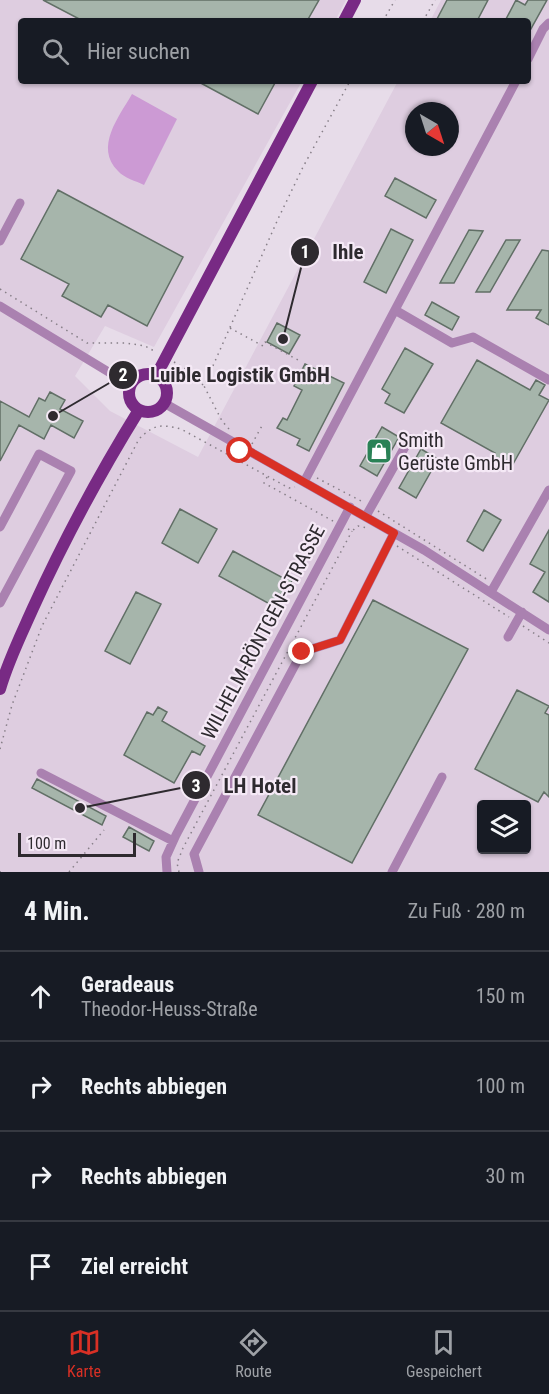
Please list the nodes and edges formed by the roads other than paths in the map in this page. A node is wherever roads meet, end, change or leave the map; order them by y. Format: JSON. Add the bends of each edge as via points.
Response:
{"nodes":[{"id":1,"x":356,"y":0,"type":"edge"},
{"id":2,"x":346,"y":18,"type":"edge"},
{"id":3,"x":549,"y":23,"type":"edge"},
{"id":4,"x":531,"y":52,"type":"edge"},
{"id":5,"x":310,"y":84,"type":"edge"},
{"id":6,"x":514,"y":84,"type":"edge"},
{"id":7,"x":21,"y":203,"type":"dead end"},
{"id":8,"x":0,"y":241,"type":"edge"},
{"id":9,"x":0,"y":306,"type":"edge"},
{"id":10,"x":395,"y":310,"type":"junction"},
{"id":11,"x":156,"y":376,"type":"junction"},
{"id":12,"x":549,"y":380,"type":"edge"},
{"id":13,"x":130,"y":386,"type":"junction"},
{"id":14,"x":164,"y":403,"type":"junction"},
{"id":15,"x":139,"y":410,"type":"junction"},
{"id":16,"x":410,"y":438,"type":"dead end"},
{"id":17,"x":304,"y":482,"type":"junction"},
{"id":18,"x":549,"y":490,"type":"edge"},
{"id":19,"x":350,"y":507,"type":"junction"},
{"id":20,"x":366,"y":516,"type":"junction"},
{"id":21,"x":0,"y":527,"type":"edge"},
{"id":22,"x":392,"y":537,"type":"junction"},
{"id":23,"x":491,"y":592,"type":"junction"},
{"id":24,"x":0,"y":603,"type":"edge"},
{"id":25,"x":522,"y":612,"type":"junction"},
{"id":26,"x":549,"y":630,"type":"edge"},
{"id":27,"x":508,"y":637,"type":"dead end"},
{"id":28,"x":0,"y":689,"type":"edge"},
{"id":29,"x":41,"y":773,"type":"dead end"},
{"id":30,"x":442,"y":777,"type":"dead end"},
{"id":31,"x":173,"y":841,"type":"junction"},
{"id":32,"x":166,"y":872,"type":"edge"},
{"id":33,"x":199,"y":872,"type":"edge"},
{"id":34,"x":392,"y":872,"type":"edge"}],
"edges":[{"from":1,"to":2,"type":"main road"},
{"from":3,"to":4,"type":"street"},
{"from":5,"to":11,"type":"main road"},
{"from":6,"to":10,"type":"street"},
{"from":7,"to":8,"type":"street"},
{"from":9,"to":13,"type":"street"},
{"from":10,"to":12,"type":"street","via":[[452,343],[473,337]]},
{"from":10,"to":17,"type":"street"},
{"from":11,"to":13,"type":"main road","via":[[141,375]]},
{"from":11,"to":14,"type":"main road","via":[[166,391]]},
{"from":13,"to":15,"type":"main road","via":[[130,399]]},
{"from":14,"to":15,"type":"main road","via":[[153,411]]},
{"from":14,"to":17,"type":"street"},
{"from":15,"to":28,"type":"main road","via":[[45,581]]},
{"from":16,"to":20,"type":"street"},
{"from":17,"to":19,"type":"street"},
{"from":18,"to":23,"type":"street"},
{"from":19,"to":20,"type":"street"},
{"from":19,"to":31,"type":"street","name":"WILHELM-RÖNTGEN-STRASSE"},
{"from":20,"to":22,"type":"street"},
{"from":21,"to":24,"type":"street","via":[[39,454],[71,471]]},
{"from":22,"to":23,"type":"street"},
{"from":22,"to":33,"type":"street","via":[[340,640],[302,652],[194,854]]},
{"from":23,"to":25,"type":"street"},
{"from":25,"to":26,"type":"street"},
{"from":25,"to":27,"type":"street"},
{"from":29,"to":31,"type":"street"},
{"from":30,"to":34,"type":"street"},
{"from":31,"to":32,"type":"street","name":"WILHELM-RÖNTGEN-STRASSE","via":[[166,857]]}]}
